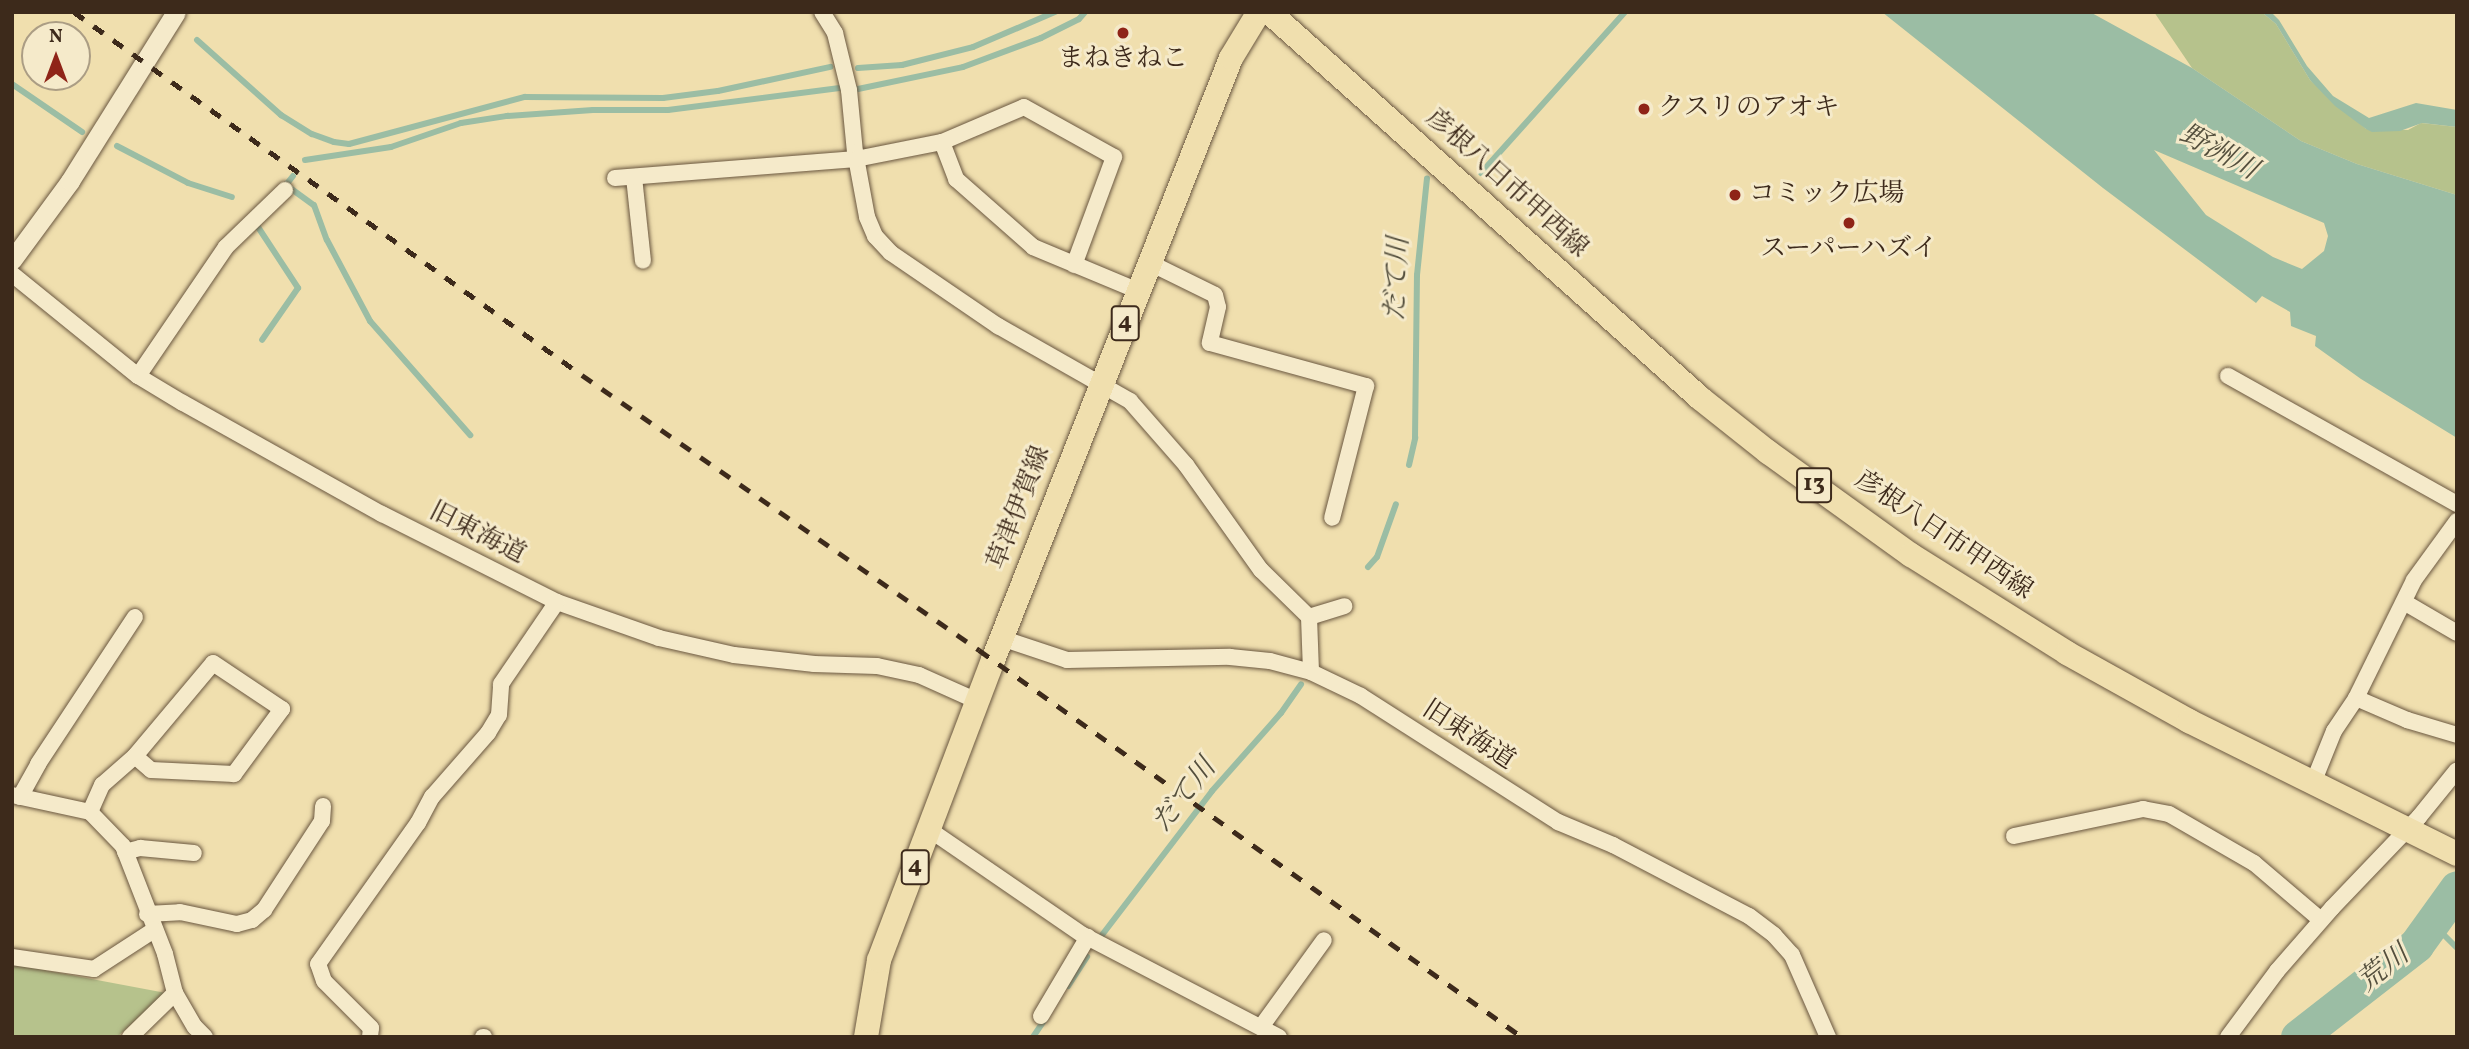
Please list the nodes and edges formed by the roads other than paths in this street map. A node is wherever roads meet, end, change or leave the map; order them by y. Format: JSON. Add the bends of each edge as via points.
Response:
{"nodes":[{"id":1,"x":176,"y":12,"type":"edge"},
{"id":2,"x":822,"y":12,"type":"edge"},
{"id":3,"x":1259,"y":12,"type":"edge"},
{"id":4,"x":1269,"y":12,"type":"edge"},
{"id":5,"x":942,"y":142,"type":"junction"},
{"id":6,"x":856,"y":159,"type":"junction"},
{"id":7,"x":634,"y":177,"type":"junction"},
{"id":8,"x":615,"y":178,"type":"dead end"},
{"id":9,"x":285,"y":190,"type":"dead end"},
{"id":10,"x":12,"y":260,"type":"edge"},
{"id":11,"x":643,"y":261,"type":"dead end"},
{"id":12,"x":1150,"y":263,"type":"junction"},
{"id":13,"x":1074,"y":265,"type":"junction"},
{"id":14,"x":12,"y":274,"type":"edge"},
{"id":15,"x":1138,"y":291,"type":"junction"},
{"id":16,"x":138,"y":376,"type":"junction"},
{"id":17,"x":2228,"y":376,"type":"dead end"},
{"id":18,"x":1099,"y":386,"type":"junction"},
{"id":19,"x":2457,"y":504,"type":"edge"},
{"id":20,"x":1332,"y":518,"type":"dead end"},
{"id":21,"x":2457,"y":521,"type":"edge"},
{"id":22,"x":557,"y":602,"type":"junction"},
{"id":23,"x":2404,"y":602,"type":"junction"},
{"id":24,"x":1344,"y":606,"type":"dead end"},
{"id":25,"x":135,"y":617,"type":"dead end"},
{"id":26,"x":1310,"y":617,"type":"junction"},
{"id":27,"x":2457,"y":633,"type":"edge"},
{"id":28,"x":1001,"y":638,"type":"junction"},
{"id":29,"x":1311,"y":672,"type":"junction"},
{"id":30,"x":2356,"y":698,"type":"junction"},
{"id":31,"x":977,"y":701,"type":"junction"},
{"id":32,"x":2457,"y":735,"type":"edge"},
{"id":33,"x":135,"y":756,"type":"junction"},
{"id":34,"x":2457,"y":770,"type":"edge"},
{"id":35,"x":2313,"y":783,"type":"junction"},
{"id":36,"x":16,"y":796,"type":"edge"},
{"id":37,"x":323,"y":806,"type":"dead end"},
{"id":38,"x":90,"y":812,"type":"junction"},
{"id":39,"x":930,"y":830,"type":"junction"},
{"id":40,"x":2407,"y":830,"type":"junction"},
{"id":41,"x":2014,"y":836,"type":"dead end"},
{"id":42,"x":2447,"y":850,"type":"edge"},
{"id":43,"x":125,"y":852,"type":"junction"},
{"id":44,"x":194,"y":853,"type":"dead end"},
{"id":45,"x":147,"y":914,"type":"junction"},
{"id":46,"x":2321,"y":920,"type":"junction"},
{"id":47,"x":154,"y":930,"type":"junction"},
{"id":48,"x":1088,"y":937,"type":"junction"},
{"id":49,"x":1324,"y":940,"type":"dead end"},
{"id":50,"x":12,"y":957,"type":"edge"},
{"id":51,"x":175,"y":993,"type":"junction"},
{"id":52,"x":1041,"y":1016,"type":"dead end"},
{"id":53,"x":1261,"y":1027,"type":"junction"},
{"id":54,"x":130,"y":1037,"type":"edge"},
{"id":55,"x":205,"y":1037,"type":"edge"},
{"id":56,"x":370,"y":1037,"type":"edge"},
{"id":57,"x":866,"y":1037,"type":"edge"},
{"id":58,"x":1279,"y":1037,"type":"edge"},
{"id":59,"x":1828,"y":1037,"type":"edge"},
{"id":60,"x":2228,"y":1037,"type":"edge"}],
"edges":[{"from":1,"to":10,"type":"street","via":[[70,181]]},
{"from":2,"to":6,"type":"street","via":[[835,33],[849,90]]},
{"from":3,"to":12,"type":"main road","name":"草津伊賀線","number":"4","via":[[1231,58]]},
{"from":4,"to":35,"type":"main road","name":"彦根八日市甲西線","number":"13","via":[[1700,398],[1768,452],[1911,555],[2067,653]]},
{"from":5,"to":6,"type":"street"},
{"from":5,"to":13,"type":"street","via":[[956,180],[1033,247]]},
{"from":5,"to":13,"type":"street","via":[[1024,107],[1114,156]]},
{"from":6,"to":7,"type":"street"},
{"from":6,"to":18,"type":"street","via":[[874,236],[891,253],[998,326]]},
{"from":7,"to":8,"type":"street"},
{"from":7,"to":11,"type":"street"},
{"from":9,"to":16,"type":"street","via":[[226,247]]},
{"from":12,"to":15,"type":"main road","name":"草津伊賀線","number":"4"},
{"from":12,"to":20,"type":"street","via":[[1215,295],[1218,307],[1210,343],[1366,386]]},
{"from":13,"to":15,"type":"street"},
{"from":14,"to":16,"type":"street","name":"旧東海道"},
{"from":15,"to":18,"type":"main road","name":"草津伊賀線","number":"4"},
{"from":16,"to":22,"type":"street","name":"旧東海道","via":[[254,446]]},
{"from":17,"to":19,"type":"street"},
{"from":18,"to":26,"type":"street","via":[[1130,401],[1186,465],[1261,570]]},
{"from":18,"to":28,"type":"main road","name":"草津伊賀線","number":"4"},
{"from":21,"to":23,"type":"street","via":[[2414,580]]},
{"from":22,"to":31,"type":"street","name":"旧東海道","via":[[659,638],[747,656],[877,666],[919,675]]},
{"from":22,"to":56,"type":"street","via":[[501,684],[499,715],[488,733],[432,797],[318,964],[324,981],[371,1028]]},
{"from":23,"to":27,"type":"street"},
{"from":23,"to":30,"type":"street"},
{"from":24,"to":26,"type":"street"},
{"from":25,"to":36,"type":"street"},
{"from":26,"to":29,"type":"street"},
{"from":28,"to":29,"type":"street","name":"旧東海道","via":[[1067,660],[1230,657]]},
{"from":28,"to":31,"type":"main road","name":"草津伊賀線","number":"4"},
{"from":29,"to":59,"type":"street","name":"旧東海道","via":[[1361,696],[1559,822],[1613,845],[1774,934],[1791,955]]},
{"from":30,"to":32,"type":"street"},
{"from":30,"to":35,"type":"street","via":[[2334,731]]},
{"from":31,"to":39,"type":"main road","name":"草津伊賀線","number":"4"},
{"from":33,"to":33,"type":"street","via":[[213,663],[282,709],[234,774],[151,770]]},
{"from":33,"to":38,"type":"street","via":[[102,785]]},
{"from":34,"to":40,"type":"street"},
{"from":35,"to":40,"type":"main road","name":"彦根八日市甲西線","number":"13"},
{"from":36,"to":38,"type":"street"},
{"from":37,"to":45,"type":"street","via":[[322,821],[264,910],[251,920],[237,924],[180,912]]},
{"from":38,"to":43,"type":"street"},
{"from":39,"to":48,"type":"street"},
{"from":39,"to":57,"type":"main road","name":"草津伊賀線","number":"4","via":[[879,960]]},
{"from":40,"to":42,"type":"main road","name":"彦根八日市甲西線","number":"13"},
{"from":40,"to":46,"type":"street"},
{"from":41,"to":46,"type":"street","via":[[2143,809],[2169,814],[2254,863]]},
{"from":43,"to":44,"type":"street","via":[[140,848]]},
{"from":43,"to":45,"type":"street"},
{"from":45,"to":47,"type":"street"},
{"from":46,"to":60,"type":"street"},
{"from":47,"to":50,"type":"street","via":[[94,969]]},
{"from":47,"to":51,"type":"street"},
{"from":48,"to":52,"type":"street"},
{"from":48,"to":53,"type":"street"},
{"from":49,"to":53,"type":"street"},
{"from":51,"to":54,"type":"street"},
{"from":51,"to":55,"type":"street"},
{"from":53,"to":58,"type":"street"}]}
